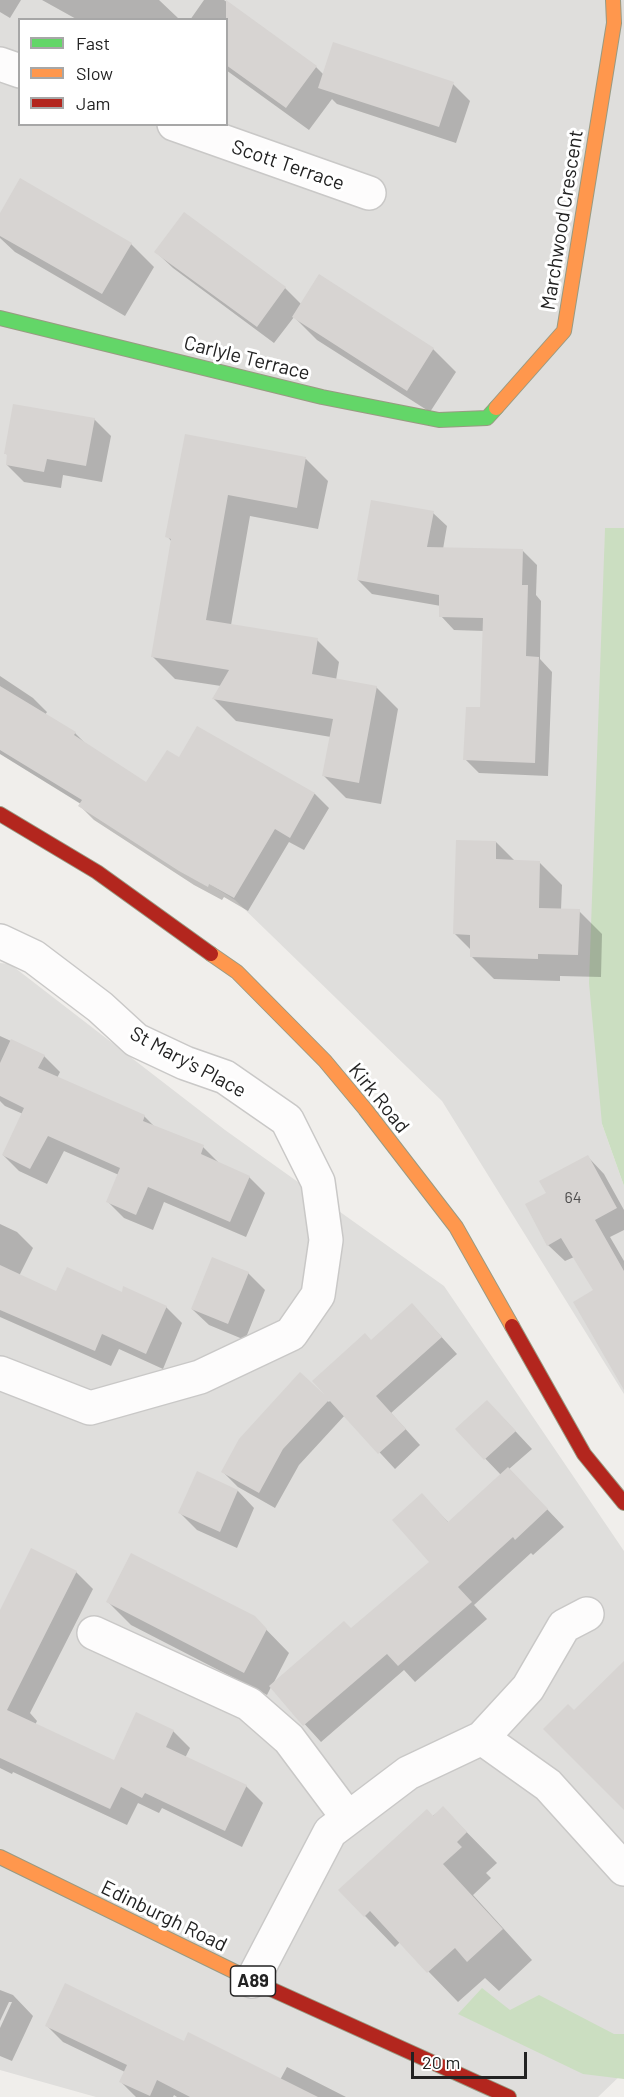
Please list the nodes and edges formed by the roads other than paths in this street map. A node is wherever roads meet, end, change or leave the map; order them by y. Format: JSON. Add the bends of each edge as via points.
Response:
{"nodes":[{"id":1,"x":613,"y":0,"type":"edge"},
{"id":2,"x":0,"y":64,"type":"edge"},
{"id":3,"x":18,"y":69,"type":"edge"},
{"id":4,"x":180,"y":126,"type":"edge"},
{"id":5,"x":369,"y":193,"type":"dead end"},
{"id":6,"x":0,"y":318,"type":"edge"},
{"id":7,"x":487,"y":418,"type":"joint"},
{"id":8,"x":0,"y":814,"type":"edge"},
{"id":9,"x":0,"y":941,"type":"edge"},
{"id":10,"x":0,"y":1373,"type":"edge"},
{"id":11,"x":624,"y":1503,"type":"edge"},
{"id":12,"x":587,"y":1614,"type":"dead end"},
{"id":13,"x":93,"y":1633,"type":"dead end"},
{"id":14,"x":482,"y":1738,"type":"junction"},
{"id":15,"x":348,"y":1818,"type":"junction"},
{"id":16,"x":0,"y":1857,"type":"edge"},
{"id":17,"x":624,"y":1869,"type":"edge"},
{"id":18,"x":252,"y":1981,"type":"junction"},
{"id":19,"x":509,"y":2097,"type":"edge"}],
"edges":[{"from":1,"to":7,"type":"main road","name":"Marchwood Crescent","via":[[614,23],[564,331]]},
{"from":2,"to":3,"type":"street"},
{"from":4,"to":5,"type":"street","name":"Scott Terrace"},
{"from":6,"to":7,"type":"main road","name":"Carlyle Terrace","via":[[322,397],[439,420]]},
{"from":8,"to":11,"type":"main road","name":"Kirk Road","via":[[97,873],[237,972],[325,1061],[456,1227],[584,1454]]},
{"from":9,"to":10,"type":"street","name":"St Mary's Place","via":[[34,957],[136,1040],[225,1077],[287,1120],[318,1182],[326,1240],[318,1295],[291,1334],[200,1377],[90,1408]]},
{"from":12,"to":14,"type":"street","via":[[564,1626],[528,1688]]},
{"from":13,"to":15,"type":"street","via":[[249,1704],[289,1739]]},
{"from":14,"to":15,"type":"street","via":[[408,1773]]},
{"from":14,"to":17,"type":"street","via":[[548,1785]]},
{"from":15,"to":18,"type":"street","via":[[330,1832]]},
{"from":16,"to":18,"type":"main road","name":"Edinburgh Road","number":"A89"},
{"from":18,"to":19,"type":"main road","name":"Edinburgh Road","number":"A89"}]}
